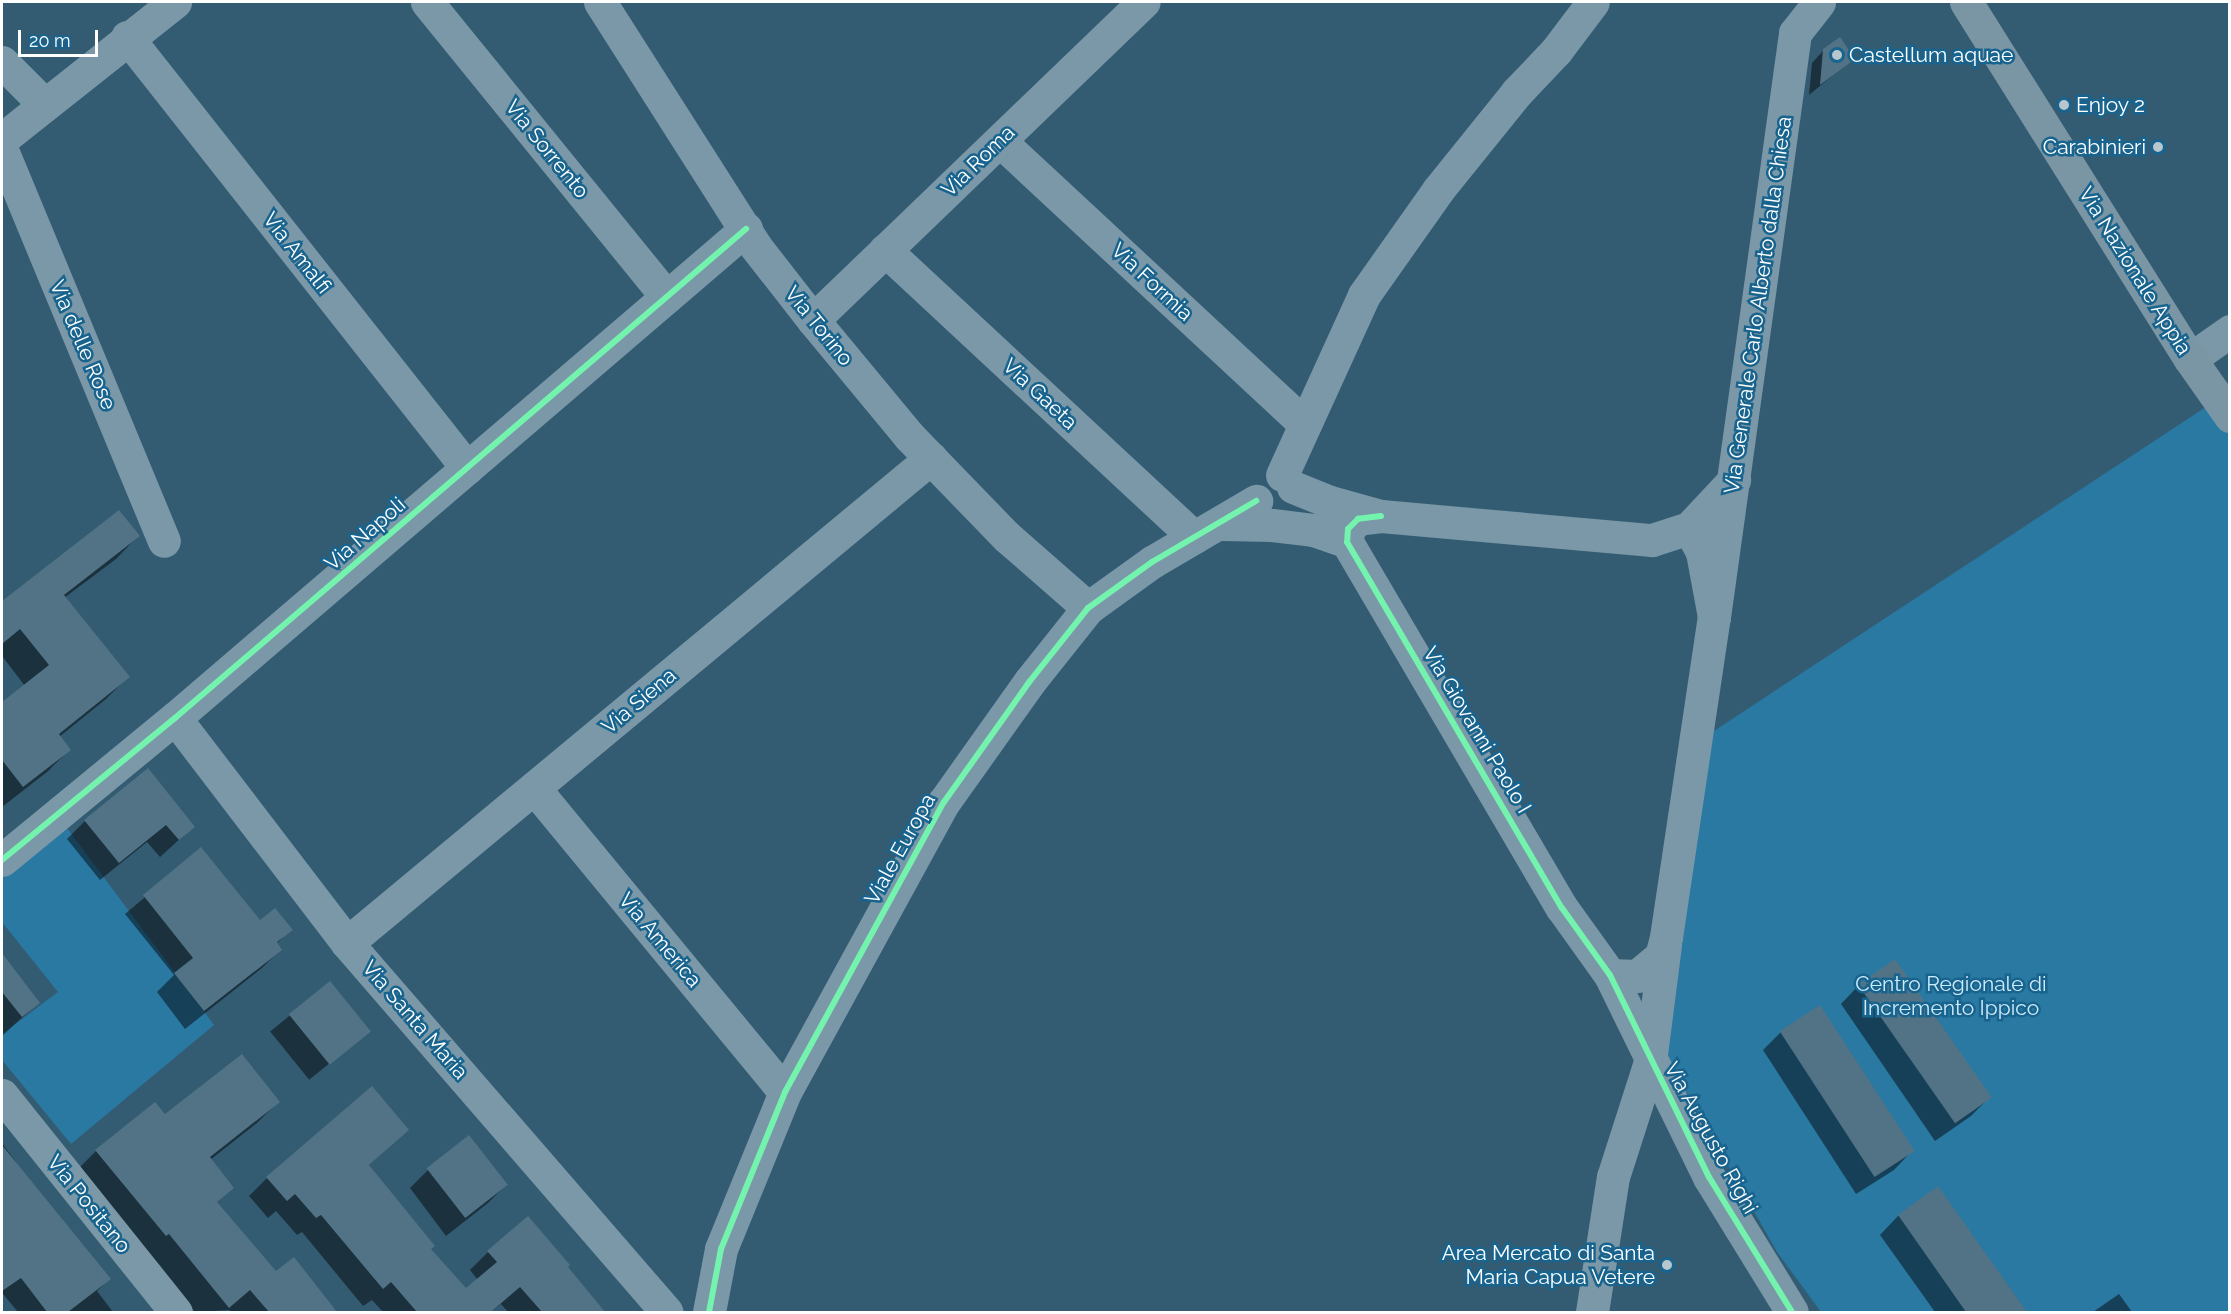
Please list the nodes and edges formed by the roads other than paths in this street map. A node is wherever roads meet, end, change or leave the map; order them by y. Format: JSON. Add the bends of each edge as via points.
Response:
{"nodes":[{"id":1,"x":175,"y":2,"type":"edge"},
{"id":2,"x":427,"y":2,"type":"edge"},
{"id":3,"x":600,"y":2,"type":"edge"},
{"id":4,"x":1144,"y":2,"type":"edge"},
{"id":5,"x":1593,"y":2,"type":"edge"},
{"id":6,"x":1819,"y":2,"type":"edge"},
{"id":7,"x":1966,"y":2,"type":"edge"},
{"id":8,"x":127,"y":37,"type":"junction"},
{"id":9,"x":2,"y":63,"type":"edge"},
{"id":10,"x":44,"y":104,"type":"junction"},
{"id":11,"x":2,"y":139,"type":"edge"},
{"id":12,"x":1000,"y":141,"type":"junction"},
{"id":13,"x":2,"y":150,"type":"edge"},
{"id":14,"x":746,"y":229,"type":"junction"},
{"id":15,"x":885,"y":250,"type":"junction"},
{"id":16,"x":667,"y":297,"type":"junction"},
{"id":17,"x":813,"y":320,"type":"junction"},
{"id":18,"x":2229,"y":331,"type":"edge"},
{"id":19,"x":2190,"y":359,"type":"junction"},
{"id":20,"x":2229,"y":416,"type":"edge"},
{"id":21,"x":1305,"y":424,"type":"junction"},
{"id":22,"x":931,"y":458,"type":"junction"},
{"id":23,"x":467,"y":468,"type":"junction"},
{"id":24,"x":1734,"y":480,"type":"junction"},
{"id":25,"x":1288,"y":481,"type":"junction"},
{"id":26,"x":1381,"y":516,"type":"junction"},
{"id":27,"x":1689,"y":528,"type":"junction"},
{"id":28,"x":1207,"y":531,"type":"junction"},
{"id":29,"x":164,"y":541,"type":"dead end"},
{"id":30,"x":1347,"y":542,"type":"junction"},
{"id":31,"x":1088,"y":608,"type":"junction"},
{"id":32,"x":1714,"y":617,"type":"junction"},
{"id":33,"x":175,"y":718,"type":"junction"},
{"id":34,"x":534,"y":788,"type":"junction"},
{"id":35,"x":2,"y":860,"type":"edge"},
{"id":36,"x":1666,"y":938,"type":"junction"},
{"id":37,"x":347,"y":943,"type":"junction"},
{"id":38,"x":1610,"y":975,"type":"junction"},
{"id":39,"x":1650,"y":1062,"type":"junction"},
{"id":40,"x":785,"y":1092,"type":"junction"},
{"id":41,"x":2,"y":1095,"type":"edge"},
{"id":42,"x":176,"y":1312,"type":"edge"},
{"id":43,"x":667,"y":1312,"type":"edge"},
{"id":44,"x":709,"y":1312,"type":"edge"},
{"id":45,"x":1592,"y":1312,"type":"edge"},
{"id":46,"x":1792,"y":1312,"type":"edge"}],
"edges":[{"from":1,"to":8,"type":"street"},
{"from":2,"to":16,"type":"street","name":"Via Sorrento"},
{"from":3,"to":14,"type":"street","name":"Via Torino"},
{"from":4,"to":12,"type":"street","name":"Via Roma"},
{"from":5,"to":21,"type":"street","via":[[1438,190],[1364,295]]},
{"from":6,"to":24,"type":"street","name":"Via Generale Carlo Alberto dalla Chiesa","via":[[1795,33]]},
{"from":7,"to":19,"type":"main road","name":"Via Nazionale Appia"},
{"from":8,"to":10,"type":"street"},
{"from":8,"to":23,"type":"street","name":"Via Amalfi"},
{"from":9,"to":10,"type":"street"},
{"from":10,"to":11,"type":"street"},
{"from":12,"to":15,"type":"street","name":"Via Roma"},
{"from":12,"to":21,"type":"street","name":"Via Formia"},
{"from":13,"to":29,"type":"street","name":"Via delle Rose"},
{"from":14,"to":16,"type":"street","name":"Via Napoli"},
{"from":14,"to":17,"type":"street","name":"Via Torino"},
{"from":15,"to":17,"type":"street","name":"Via Roma"},
{"from":15,"to":28,"type":"street","name":"Via Gaeta"},
{"from":16,"to":23,"type":"street","name":"Via Napoli"},
{"from":17,"to":22,"type":"street","name":"Via Torino"},
{"from":18,"to":19,"type":"street"},
{"from":19,"to":20,"type":"main road","name":"Via Nazionale Appia"},
{"from":21,"to":25,"type":"street"},
{"from":22,"to":31,"type":"street","name":"Via Torino","via":[[1007,537]]},
{"from":22,"to":34,"type":"street","name":"Via Siena"},
{"from":23,"to":33,"type":"street","name":"Via Napoli"},
{"from":24,"to":27,"type":"street"},
{"from":24,"to":32,"type":"street","name":"Via Generale Carlo Alberto dalla Chiesa"},
{"from":25,"to":26,"type":"street","via":[[1330,502]]},
{"from":25,"to":28,"type":"street","name":"Viale Europa","via":[[1295,494],[1290,507],[1278,513],[1265,511],[1256,501]]},
{"from":26,"to":27,"type":"street","via":[[1652,540]]},
{"from":26,"to":30,"type":"street","via":[[1358,519],[1348,529]]},
{"from":27,"to":32,"type":"street","via":[[1702,552]]},
{"from":28,"to":30,"type":"street","via":[[1272,525],[1313,530]]},
{"from":28,"to":31,"type":"street","name":"Viale Europa","via":[[1152,562]]},
{"from":30,"to":38,"type":"street","name":"Via Giovanni Paolo I","via":[[1562,908]]},
{"from":31,"to":40,"type":"street","name":"Viale Europa","via":[[1030,681],[944,802]]},
{"from":32,"to":36,"type":"street"},
{"from":33,"to":35,"type":"street","name":"Via Napoli"},
{"from":33,"to":37,"type":"street","name":"Via Santa Maria"},
{"from":34,"to":37,"type":"street","name":"Via Siena"},
{"from":34,"to":40,"type":"street","name":"Via America"},
{"from":36,"to":38,"type":"street","via":[[1661,956],[1637,976]]},
{"from":36,"to":39,"type":"street","name":"Via Augusto Righi"},
{"from":37,"to":43,"type":"street","name":"Via Santa Maria"},
{"from":38,"to":39,"type":"street","name":"Via Augusto Righi"},
{"from":39,"to":45,"type":"street","via":[[1613,1177]]},
{"from":39,"to":46,"type":"street","name":"Via Augusto Righi","via":[[1709,1177]]},
{"from":40,"to":44,"type":"street","name":"Viale Europa","via":[[721,1249]]},
{"from":41,"to":42,"type":"street","name":"Via Positano"}]}
